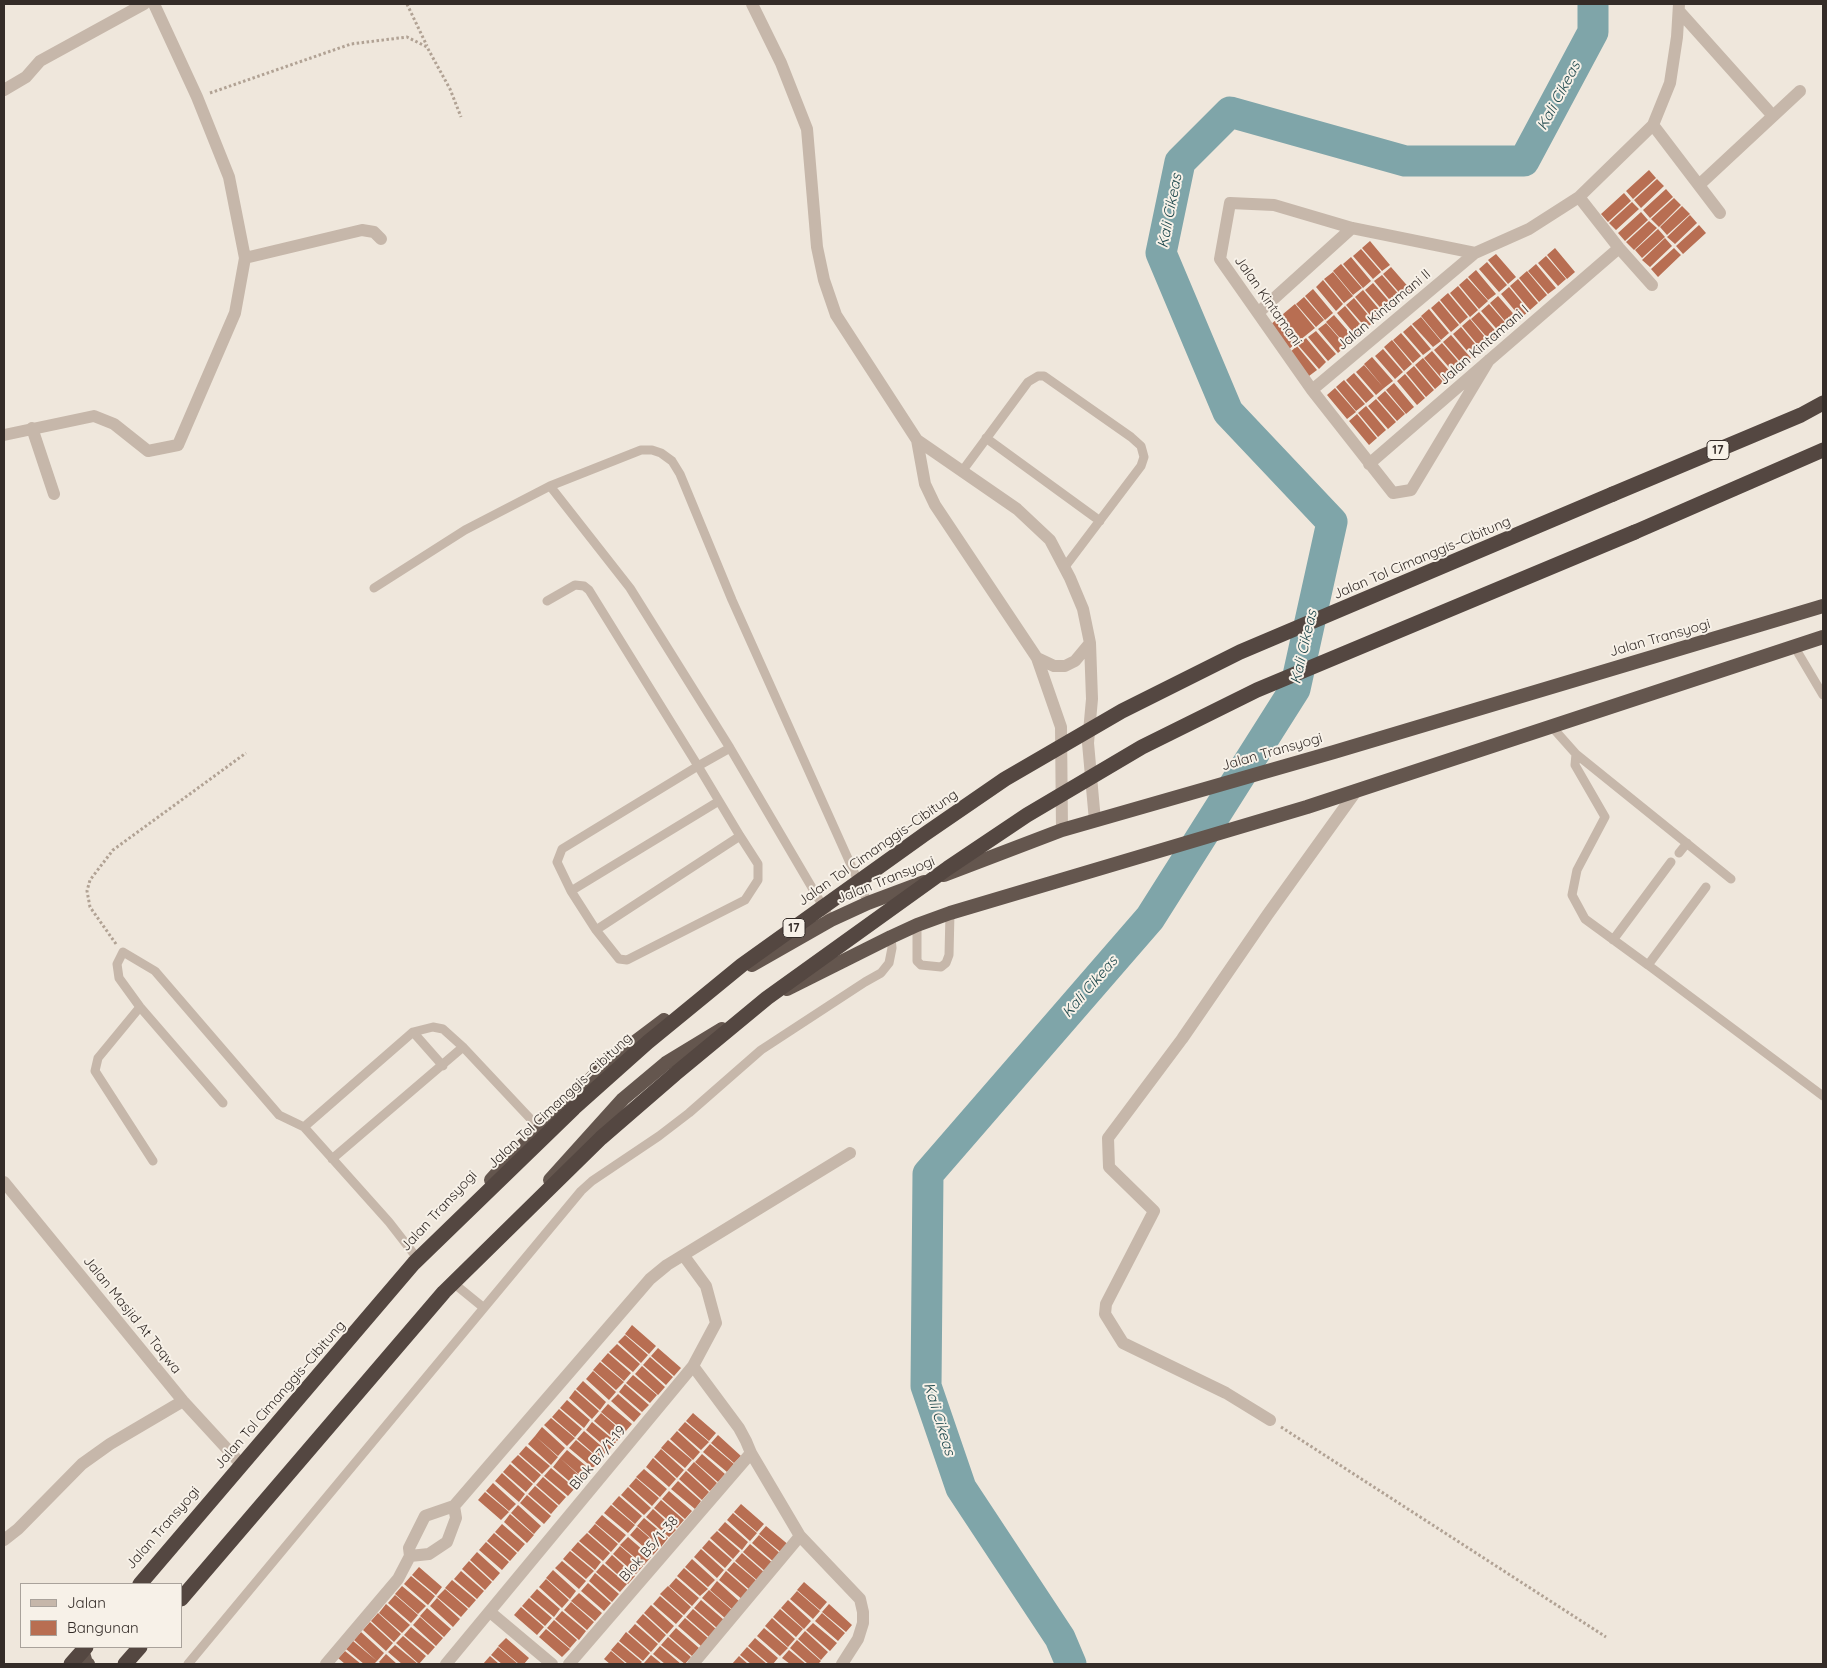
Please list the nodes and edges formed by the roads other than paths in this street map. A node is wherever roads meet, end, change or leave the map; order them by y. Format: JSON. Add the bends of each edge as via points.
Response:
{"nodes":[{"id":1,"x":144,"y":4,"type":"edge"},
{"id":2,"x":154,"y":4,"type":"edge"},
{"id":3,"x":752,"y":4,"type":"edge"},
{"id":4,"x":1679,"y":7,"type":"edge"},
{"id":5,"x":4,"y":90,"type":"edge"},
{"id":6,"x":1800,"y":91,"type":"dead end"},
{"id":7,"x":1773,"y":116,"type":"junction"},
{"id":8,"x":1653,"y":125,"type":"junction"},
{"id":9,"x":1699,"y":185,"type":"junction"},
{"id":10,"x":1580,"y":197,"type":"junction"},
{"id":11,"x":1720,"y":213,"type":"dead end"},
{"id":12,"x":1352,"y":228,"type":"junction"},
{"id":13,"x":381,"y":239,"type":"dead end"},
{"id":14,"x":1619,"y":248,"type":"junction"},
{"id":15,"x":1475,"y":253,"type":"junction"},
{"id":16,"x":246,"y":258,"type":"junction"},
{"id":17,"x":1652,"y":285,"type":"dead end"},
{"id":18,"x":1259,"y":312,"type":"junction"},
{"id":19,"x":1489,"y":360,"type":"junction"},
{"id":20,"x":1312,"y":390,"type":"junction"},
{"id":21,"x":1823,"y":403,"type":"edge"},
{"id":22,"x":32,"y":428,"type":"junction"},
{"id":23,"x":4,"y":435,"type":"edge"},
{"id":24,"x":986,"y":438,"type":"junction"},
{"id":25,"x":916,"y":440,"type":"junction"},
{"id":26,"x":1823,"y":450,"type":"edge"},
{"id":27,"x":1368,"y":464,"type":"junction"},
{"id":28,"x":963,"y":470,"type":"junction"},
{"id":29,"x":550,"y":486,"type":"junction"},
{"id":30,"x":54,"y":494,"type":"dead end"},
{"id":31,"x":1100,"y":521,"type":"junction"},
{"id":32,"x":1064,"y":568,"type":"junction"},
{"id":33,"x":374,"y":588,"type":"dead end"},
{"id":34,"x":547,"y":601,"type":"dead end"},
{"id":35,"x":1823,"y":606,"type":"edge"},
{"id":36,"x":1823,"y":636,"type":"edge"},
{"id":37,"x":1090,"y":643,"type":"junction"},
{"id":38,"x":1794,"y":646,"type":"junction"},
{"id":39,"x":1037,"y":658,"type":"junction"},
{"id":40,"x":1823,"y":695,"type":"edge"},
{"id":41,"x":1552,"y":726,"type":"junction"},
{"id":42,"x":730,"y":748,"type":"junction"},
{"id":43,"x":1576,"y":754,"type":"junction"},
{"id":44,"x":698,"y":766,"type":"junction"},
{"id":45,"x":1357,"y":790,"type":"junction"},
{"id":46,"x":719,"y":801,"type":"junction"},
{"id":47,"x":1095,"y":821,"type":"junction"},
{"id":48,"x":1062,"y":830,"type":"junction"},
{"id":49,"x":740,"y":836,"type":"junction"},
{"id":50,"x":1687,"y":844,"type":"junction"},
{"id":51,"x":1679,"y":852,"type":"dead end"},
{"id":52,"x":1671,"y":862,"type":"dead end"},
{"id":53,"x":1719,"y":870,"type":"junction"},
{"id":54,"x":1712,"y":878,"type":"dead end"},
{"id":55,"x":1731,"y":879,"type":"dead end"},
{"id":56,"x":1706,"y":887,"type":"dead end"},
{"id":57,"x":571,"y":890,"type":"junction"},
{"id":58,"x":868,"y":903,"type":"junction"},
{"id":59,"x":950,"y":914,"type":"junction"},
{"id":60,"x":831,"y":920,"type":"junction"},
{"id":61,"x":917,"y":925,"type":"junction"},
{"id":62,"x":596,"y":930,"type":"junction"},
{"id":63,"x":891,"y":937,"type":"junction"},
{"id":64,"x":1613,"y":940,"type":"junction"},
{"id":65,"x":1648,"y":965,"type":"junction"},
{"id":66,"x":140,"y":1006,"type":"junction"},
{"id":67,"x":413,"y":1032,"type":"junction"},
{"id":68,"x":464,"y":1047,"type":"junction"},
{"id":69,"x":443,"y":1066,"type":"junction"},
{"id":70,"x":1823,"y":1096,"type":"edge"},
{"id":71,"x":223,"y":1103,"type":"dead end"},
{"id":72,"x":304,"y":1127,"type":"junction"},
{"id":73,"x":540,"y":1129,"type":"junction"},
{"id":74,"x":850,"y":1153,"type":"dead end"},
{"id":75,"x":332,"y":1159,"type":"junction"},
{"id":76,"x":153,"y":1162,"type":"dead end"},
{"id":77,"x":4,"y":1182,"type":"edge"},
{"id":78,"x":684,"y":1256,"type":"junction"},
{"id":79,"x":417,"y":1258,"type":"junction"},
{"id":80,"x":457,"y":1286,"type":"junction"},
{"id":81,"x":484,"y":1308,"type":"junction"},
{"id":82,"x":693,"y":1366,"type":"junction"},
{"id":83,"x":183,"y":1401,"type":"junction"},
{"id":84,"x":1270,"y":1420,"type":"road end"},
{"id":85,"x":751,"y":1453,"type":"junction"},
{"id":86,"x":240,"y":1463,"type":"junction"},
{"id":87,"x":454,"y":1506,"type":"junction"},
{"id":88,"x":800,"y":1536,"type":"junction"},
{"id":89,"x":4,"y":1540,"type":"edge"},
{"id":90,"x":410,"y":1556,"type":"junction"},
{"id":91,"x":139,"y":1583,"type":"edge"},
{"id":92,"x":139,"y":1583,"type":"edge"},
{"id":93,"x":182,"y":1598,"type":"edge"},
{"id":94,"x":182,"y":1605,"type":"edge"},
{"id":95,"x":490,"y":1612,"type":"junction"},
{"id":96,"x":83,"y":1648,"type":"edge"},
{"id":97,"x":83,"y":1648,"type":"edge"},
{"id":98,"x":84,"y":1648,"type":"edge"},
{"id":99,"x":139,"y":1648,"type":"edge"},
{"id":100,"x":145,"y":1648,"type":"edge"},
{"id":101,"x":66,"y":1664,"type":"edge"},
{"id":102,"x":71,"y":1664,"type":"edge"},
{"id":103,"x":88,"y":1664,"type":"edge"},
{"id":104,"x":125,"y":1664,"type":"edge"},
{"id":105,"x":131,"y":1664,"type":"edge"},
{"id":106,"x":188,"y":1664,"type":"edge"},
{"id":107,"x":326,"y":1664,"type":"edge"},
{"id":108,"x":446,"y":1664,"type":"edge"},
{"id":109,"x":552,"y":1664,"type":"edge"},
{"id":110,"x":570,"y":1664,"type":"edge"},
{"id":111,"x":693,"y":1664,"type":"edge"},
{"id":112,"x":842,"y":1664,"type":"edge"}],
"edges":[{"from":1,"to":5,"type":"street","via":[[40,61],[26,77]]},
{"from":2,"to":16,"type":"street","via":[[229,177]]},
{"from":3,"to":25,"type":"street","via":[[781,63],[806,129],[818,247],[824,280],[836,315]]},
{"from":4,"to":7,"type":"street"},
{"from":4,"to":8,"type":"street","via":[[1670,83]]},
{"from":6,"to":7,"type":"street"},
{"from":7,"to":9,"type":"street"},
{"from":8,"to":9,"type":"street"},
{"from":8,"to":10,"type":"street"},
{"from":9,"to":11,"type":"street"},
{"from":10,"to":14,"type":"street"},
{"from":10,"to":15,"type":"street","via":[[1529,229]]},
{"from":12,"to":15,"type":"street","name":"Jalan Kintamani"},
{"from":12,"to":18,"type":"street"},
{"from":12,"to":18,"type":"street","name":"Jalan Kintamani","via":[[1274,205],[1230,203],[1220,259]]},
{"from":13,"to":16,"type":"street","via":[[374,232],[362,230]]},
{"from":14,"to":17,"type":"street"},
{"from":14,"to":19,"type":"street","name":"Jalan Kintamani I"},
{"from":15,"to":20,"type":"street","name":"Jalan Kintamani II"},
{"from":16,"to":22,"type":"street","via":[[235,312],[178,445],[148,451],[114,424],[94,416]]},
{"from":18,"to":20,"type":"street","name":"Jalan Kintamani"},
{"from":19,"to":27,"type":"street","name":"Jalan Kintamani I"},
{"from":19,"to":27,"type":"street","name":"Jalan Kintamani","via":[[1411,490],[1394,493]]},
{"from":20,"to":27,"type":"street","name":"Jalan Kintamani"},
{"from":21,"to":91,"type":"highway","name":"Jalan Tol Cimanggis–Cibitung","number":"17","bridge":true,"via":[[1240,652],[1122,711],[989,790],[924,834],[742,965],[574,1108],[414,1264]]},
{"from":22,"to":23,"type":"street"},
{"from":22,"to":30,"type":"street"},
{"from":24,"to":28,"type":"lane"},
{"from":24,"to":31,"type":"lane"},
{"from":24,"to":31,"type":"lane","via":[[1028,382],[1038,376],[1044,376],[1131,437],[1141,446],[1144,457],[1141,466]]},
{"from":25,"to":28,"type":"street"},
{"from":25,"to":39,"type":"street","via":[[924,484],[935,505]]},
{"from":26,"to":93,"type":"highway","bridge":true,"via":[[1257,690],[1142,747],[1027,815],[948,868],[767,998],[602,1138],[444,1292]]},
{"from":28,"to":32,"type":"street","via":[[1017,509],[1050,540]]},
{"from":29,"to":33,"type":"lane","via":[[465,530]]},
{"from":29,"to":42,"type":"lane","via":[[630,588]]},
{"from":29,"to":58,"type":"lane","via":[[641,450],[661,452],[672,461]]},
{"from":31,"to":32,"type":"lane"},
{"from":32,"to":37,"type":"street","via":[[1082,609]]},
{"from":34,"to":44,"type":"lane","via":[[575,585],[589,590]]},
{"from":35,"to":47,"type":"highway","name":"Jalan Transyogi"},
{"from":36,"to":38,"type":"highway"},
{"from":37,"to":39,"type":"street","via":[[1075,661],[1065,666],[1054,666]]},
{"from":37,"to":47,"type":"street","via":[[1092,699],[1088,743]]},
{"from":38,"to":40,"type":"lane"},
{"from":38,"to":41,"type":"highway"},
{"from":39,"to":48,"type":"street","via":[[1061,727]]},
{"from":41,"to":43,"type":"lane"},
{"from":41,"to":45,"type":"highway"},
{"from":42,"to":44,"type":"lane"},
{"from":42,"to":60,"type":"lane"},
{"from":43,"to":50,"type":"lane"},
{"from":43,"to":64,"type":"lane","via":[[1575,765],[1605,817],[1577,870],[1572,895],[1585,919]]},
{"from":44,"to":46,"type":"lane"},
{"from":44,"to":57,"type":"lane","via":[[562,849],[557,862]]},
{"from":45,"to":59,"type":"highway"},
{"from":45,"to":84,"type":"street","via":[[1174,1052],[1108,1138],[1109,1167],[1154,1212],[1106,1304],[1105,1314],[1123,1343],[1226,1393]]},
{"from":46,"to":49,"type":"lane"},
{"from":46,"to":57,"type":"lane"},
{"from":47,"to":48,"type":"highway","name":"Jalan Transyogi"},
{"from":48,"to":58,"type":"highway","name":"Jalan Transyogi"},
{"from":49,"to":62,"type":"lane"},
{"from":49,"to":62,"type":"lane","via":[[758,864],[759,875],[745,900],[627,960],[619,959]]},
{"from":50,"to":51,"type":"lane"},
{"from":50,"to":53,"type":"lane"},
{"from":52,"to":64,"type":"lane"},
{"from":53,"to":54,"type":"lane"},
{"from":53,"to":55,"type":"lane"},
{"from":56,"to":65,"type":"lane"},
{"from":57,"to":62,"type":"lane"},
{"from":58,"to":60,"type":"highway","name":"Jalan Transyogi"},
{"from":59,"to":61,"type":"highway"},
{"from":59,"to":61,"type":"lane","via":[[949,955],[940,967],[921,965],[917,960]]},
{"from":60,"to":73,"type":"highway","name":"Jalan Transyogi","via":[[695,996],[606,1064]]},
{"from":61,"to":63,"type":"highway"},
{"from":63,"to":80,"type":"highway","via":[[784,991],[666,1063],[623,1099],[575,1150]]},
{"from":63,"to":81,"type":"lane","via":[[889,963],[882,973],[761,1050],[689,1113],[581,1191]]},
{"from":64,"to":65,"type":"lane"},
{"from":65,"to":70,"type":"lane"},
{"from":66,"to":71,"type":"lane"},
{"from":66,"to":72,"type":"lane","via":[[119,978],[116,964],[123,952],[155,971],[279,1115]]},
{"from":66,"to":76,"type":"lane","via":[[98,1058],[95,1071]]},
{"from":67,"to":68,"type":"lane","via":[[433,1027],[444,1029]]},
{"from":67,"to":69,"type":"lane"},
{"from":67,"to":72,"type":"lane"},
{"from":68,"to":69,"type":"lane"},
{"from":68,"to":73,"type":"lane"},
{"from":69,"to":75,"type":"lane"},
{"from":72,"to":75,"type":"lane"},
{"from":73,"to":79,"type":"highway","name":"Jalan Transyogi"},
{"from":74,"to":78,"type":"street"},
{"from":75,"to":79,"type":"lane"},
{"from":77,"to":83,"type":"street","name":"Jalan Masjid At Taqwa"},
{"from":78,"to":82,"type":"street","name":"Blok B7/1-19","via":[[706,1286],[716,1322]]},
{"from":78,"to":87,"type":"street","via":[[650,1279]]},
{"from":79,"to":86,"type":"highway","name":"Jalan Transyogi"},
{"from":80,"to":81,"type":"lane"},
{"from":80,"to":94,"type":"highway"},
{"from":81,"to":106,"type":"lane"},
{"from":82,"to":85,"type":"street","via":[[738,1428]]},
{"from":82,"to":95,"type":"street","name":"Blok B7/1-19"},
{"from":83,"to":86,"type":"street","name":"Jalan Masjid At Taqwa"},
{"from":83,"to":89,"type":"street","via":[[82,1464]]},
{"from":85,"to":88,"type":"street"},
{"from":85,"to":110,"type":"street","name":"Blok B5/1-38"},
{"from":86,"to":92,"type":"highway","name":"Jalan Transyogi"},
{"from":87,"to":90,"type":"street","via":[[425,1516],[409,1548]]},
{"from":87,"to":90,"type":"street","via":[[456,1518],[446,1542],[429,1554]]},
{"from":88,"to":111,"type":"street"},
{"from":88,"to":112,"type":"street","via":[[860,1599],[863,1623],[858,1639]]},
{"from":90,"to":107,"type":"street","via":[[398,1579]]},
{"from":95,"to":108,"type":"street","name":"Blok B7/1-19"},
{"from":95,"to":109,"type":"street"},
{"from":96,"to":101,"type":"highway"},
{"from":97,"to":102,"type":"highway","bridge":true},
{"from":98,"to":103,"type":"highway"},
{"from":99,"to":104,"type":"highway"},
{"from":100,"to":105,"type":"highway"}]}
